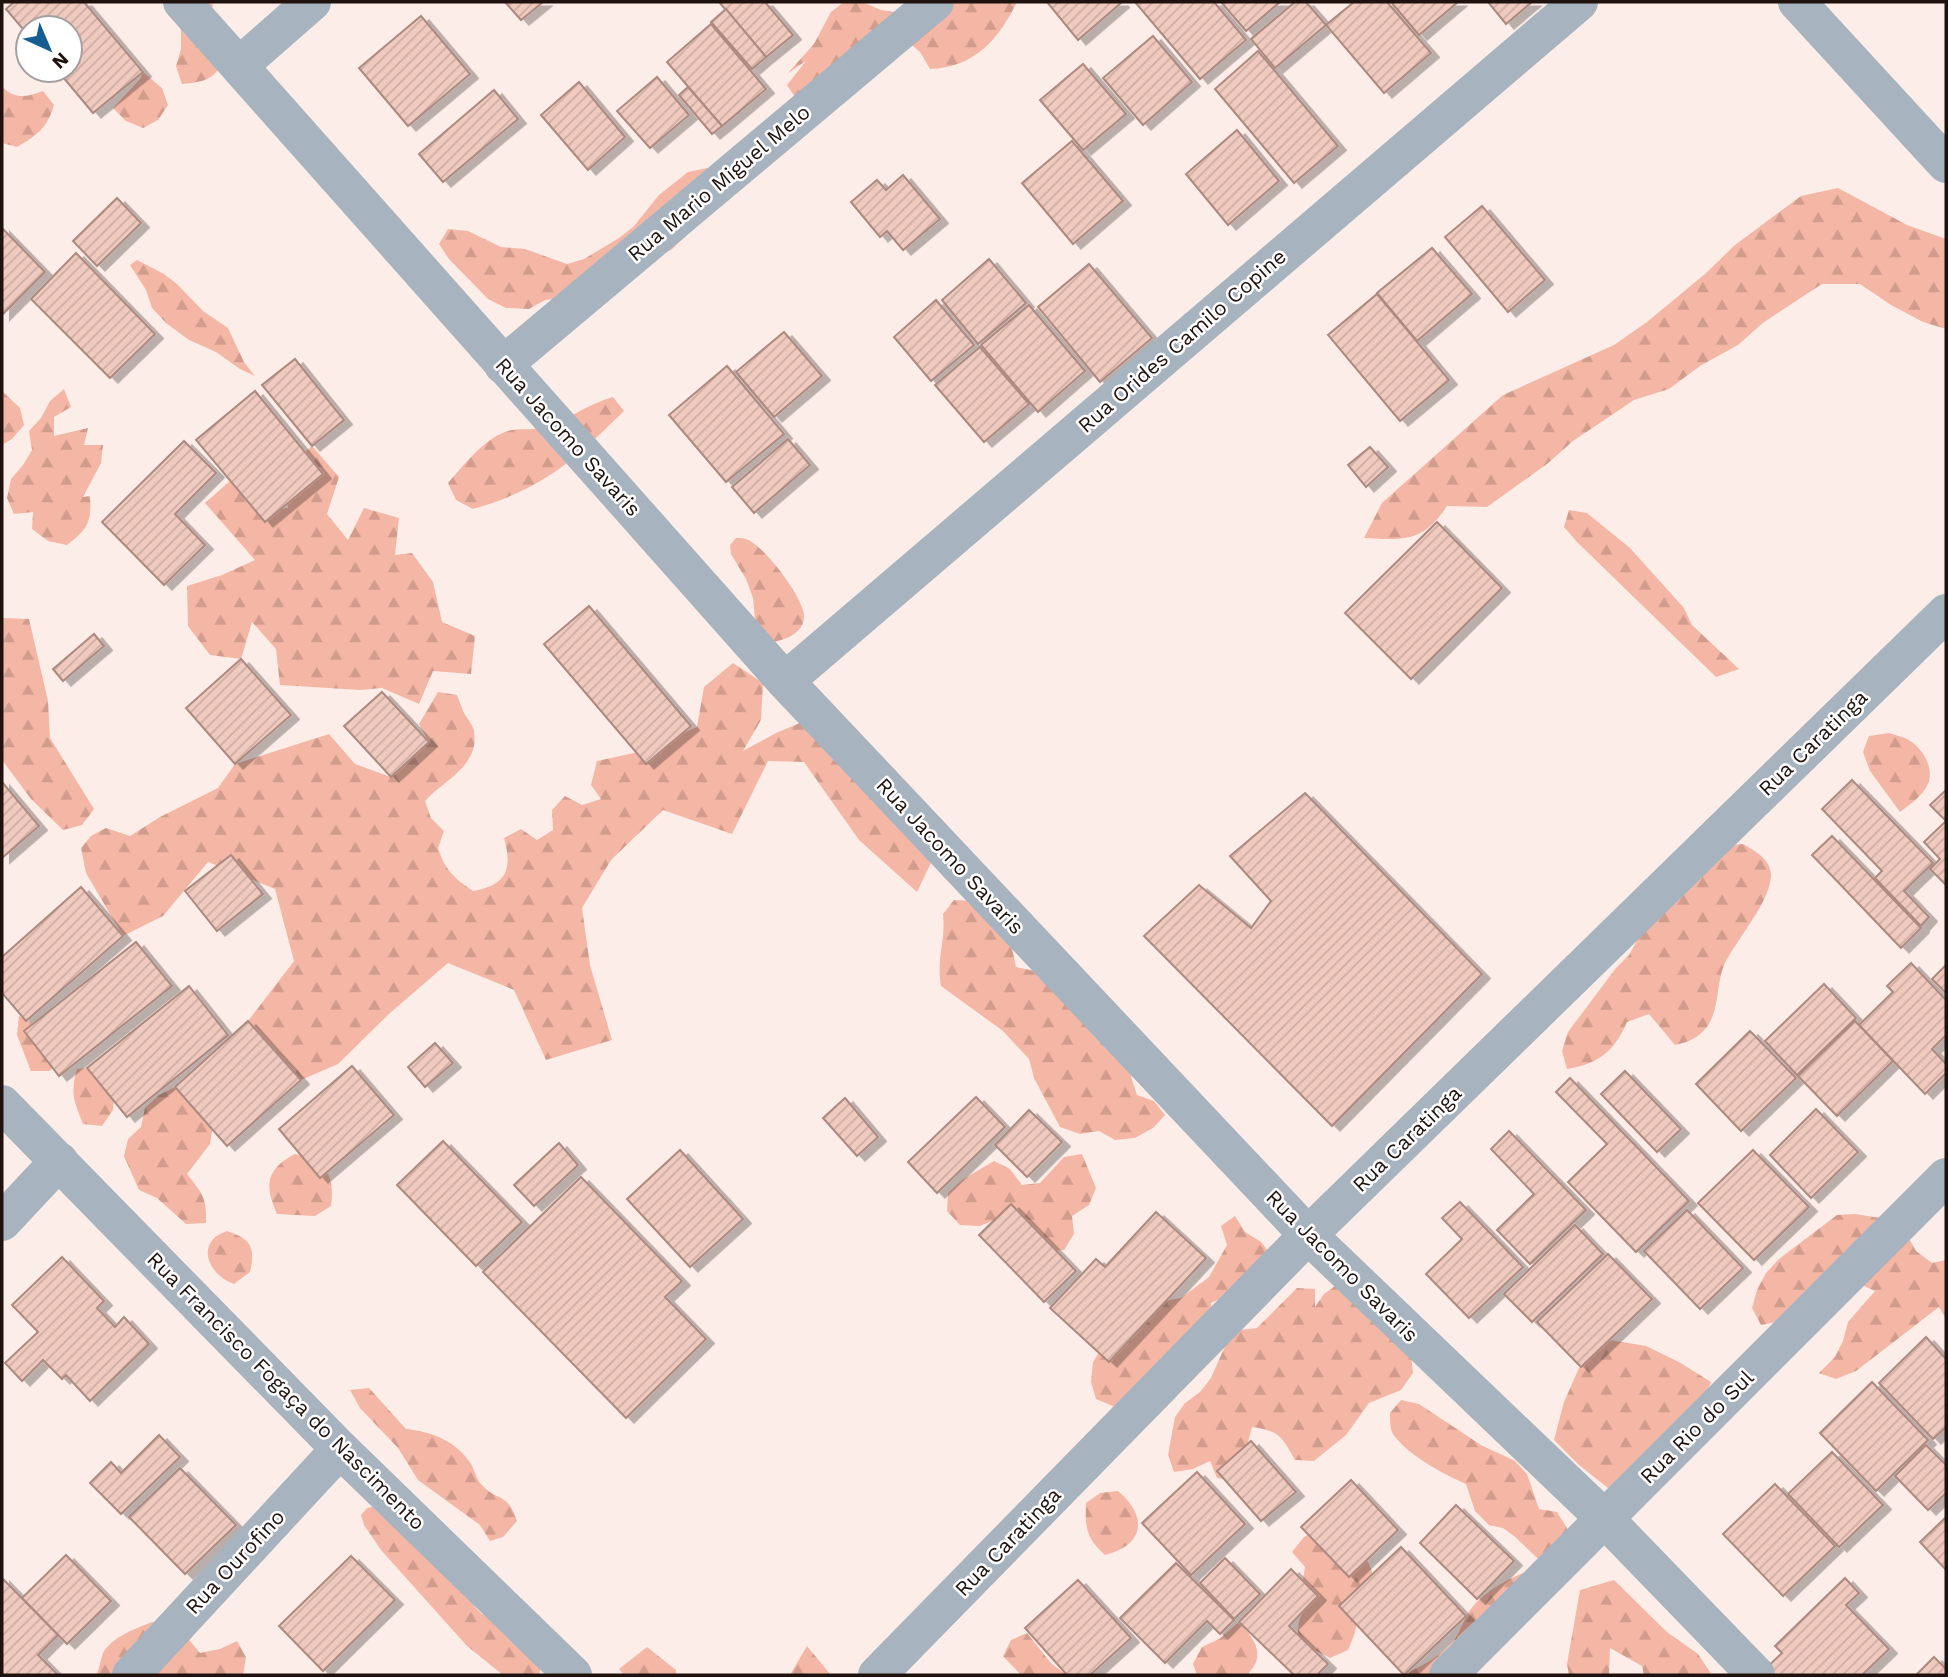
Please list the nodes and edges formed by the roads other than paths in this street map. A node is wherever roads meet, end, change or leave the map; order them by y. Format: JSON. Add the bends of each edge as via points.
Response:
{"nodes":[{"id":1,"x":182,"y":2,"type":"edge"},
{"id":2,"x":312,"y":2,"type":"edge"},
{"id":3,"x":935,"y":2,"type":"edge"},
{"id":4,"x":1578,"y":2,"type":"edge"},
{"id":5,"x":1797,"y":2,"type":"edge"},
{"id":6,"x":240,"y":65,"type":"junction"},
{"id":7,"x":1946,"y":164,"type":"edge"},
{"id":8,"x":503,"y":365,"type":"junction"},
{"id":9,"x":1946,"y":613,"type":"edge"},
{"id":10,"x":785,"y":681,"type":"junction"},
{"id":11,"x":2,"y":1104,"type":"edge"},
{"id":12,"x":59,"y":1161,"type":"junction"},
{"id":13,"x":1946,"y":1177,"type":"edge"},
{"id":14,"x":2,"y":1222,"type":"edge"},
{"id":15,"x":1308,"y":1235,"type":"junction"},
{"id":16,"x":340,"y":1449,"type":"junction"},
{"id":17,"x":1605,"y":1520,"type":"junction"},
{"id":18,"x":131,"y":1675,"type":"edge"},
{"id":19,"x":573,"y":1675,"type":"edge"},
{"id":20,"x":877,"y":1675,"type":"edge"},
{"id":21,"x":1448,"y":1675,"type":"edge"},
{"id":22,"x":1756,"y":1675,"type":"edge"}],
"edges":[{"from":1,"to":6,"type":"street","name":"Rua Jacomo Savaris"},
{"from":2,"to":6,"type":"street"},
{"from":3,"to":8,"type":"street","name":"Rua Mario Miguel Melo"},
{"from":4,"to":10,"type":"street","name":"Rua Orides Camilo Copine"},
{"from":5,"to":7,"type":"street"},
{"from":6,"to":8,"type":"street","name":"Rua Jacomo Savaris"},
{"from":8,"to":10,"type":"street","name":"Rua Jacomo Savaris"},
{"from":9,"to":15,"type":"street","name":"Rua Caratinga"},
{"from":10,"to":15,"type":"street","name":"Rua Jacomo Savaris"},
{"from":11,"to":12,"type":"street","name":"Rua Francisco Fogaça do Nascimento"},
{"from":12,"to":14,"type":"street"},
{"from":12,"to":16,"type":"street","name":"Rua Francisco Fogaça do Nascimento"},
{"from":13,"to":17,"type":"street","name":"Rua Rio do Sul"},
{"from":15,"to":17,"type":"street","name":"Rua Jacomo Savaris"},
{"from":15,"to":20,"type":"street","name":"Rua Caratinga"},
{"from":16,"to":18,"type":"street","name":"Rua Ourofino"},
{"from":16,"to":19,"type":"street","name":"Rua Francisco Fogaça do Nascimento"},
{"from":17,"to":21,"type":"street","name":"Rua Rio do Sul"},
{"from":17,"to":22,"type":"street","name":"Rua Jacomo Savaris"}]}
